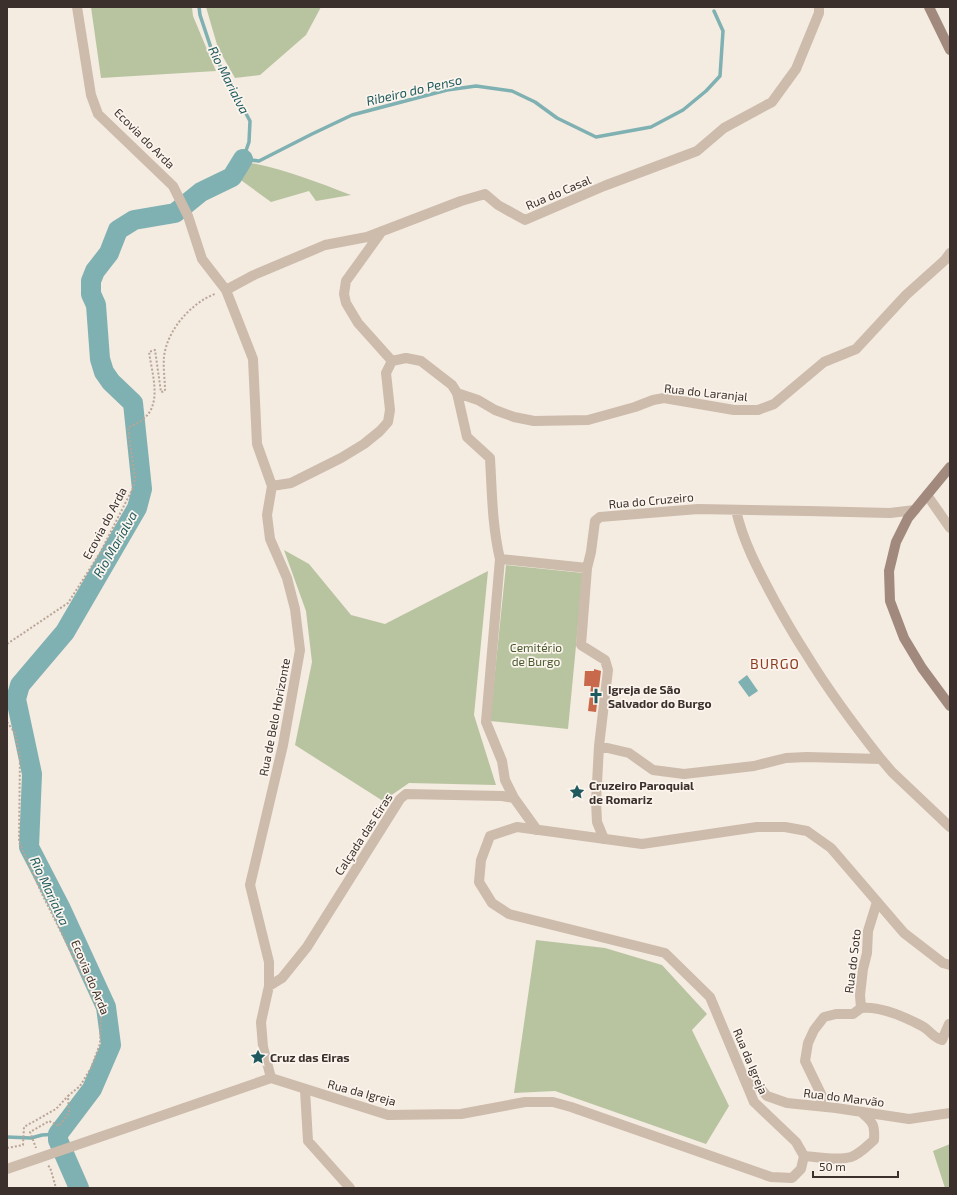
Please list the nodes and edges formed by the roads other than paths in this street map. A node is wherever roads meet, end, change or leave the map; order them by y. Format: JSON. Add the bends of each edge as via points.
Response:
{"nodes":[{"id":1,"x":77,"y":7,"type":"edge"},
{"id":2,"x":819,"y":7,"type":"edge"},
{"id":3,"x":929,"y":7,"type":"edge"},
{"id":4,"x":950,"y":50,"type":"edge"},
{"id":5,"x":382,"y":231,"type":"junction"},
{"id":6,"x":950,"y":253,"type":"edge"},
{"id":7,"x":226,"y":290,"type":"junction"},
{"id":8,"x":392,"y":361,"type":"junction"},
{"id":9,"x":458,"y":393,"type":"junction"},
{"id":10,"x":950,"y":467,"type":"edge"},
{"id":11,"x":272,"y":486,"type":"junction"},
{"id":12,"x":927,"y":495,"type":"junction"},
{"id":13,"x":736,"y":510,"type":"junction"},
{"id":14,"x":915,"y":510,"type":"junction"},
{"id":15,"x":950,"y":528,"type":"edge"},
{"id":16,"x":500,"y":559,"type":"junction"},
{"id":17,"x":587,"y":568,"type":"junction"},
{"id":18,"x":950,"y":706,"type":"edge"},
{"id":19,"x":599,"y":746,"type":"junction"},
{"id":20,"x":881,"y":759,"type":"junction"},
{"id":21,"x":514,"y":798,"type":"junction"},
{"id":22,"x":950,"y":827,"type":"edge"},
{"id":23,"x":537,"y":830,"type":"junction"},
{"id":24,"x":604,"y":839,"type":"junction"},
{"id":25,"x":878,"y":902,"type":"junction"},
{"id":26,"x":950,"y":965,"type":"edge"},
{"id":27,"x":269,"y":986,"type":"junction"},
{"id":28,"x":860,"y":1008,"type":"junction"},
{"id":29,"x":949,"y":1024,"type":"edge"},
{"id":30,"x":271,"y":1078,"type":"junction"},
{"id":31,"x":744,"y":1078,"type":"junction"},
{"id":32,"x":305,"y":1090,"type":"junction"},
{"id":33,"x":820,"y":1106,"type":"junction"},
{"id":34,"x":862,"y":1112,"type":"junction"},
{"id":35,"x":950,"y":1113,"type":"edge"},
{"id":36,"x":804,"y":1156,"type":"junction"},
{"id":37,"x":7,"y":1169,"type":"edge"},
{"id":38,"x":350,"y":1188,"type":"edge"}],
"edges":[{"from":1,"to":7,"type":"street","name":"Rua de Belo Horizonte","via":[[91,95],[98,114],[173,186],[188,216],[202,259]]},
{"from":2,"to":5,"type":"street","name":"Rua do Casal","via":[[819,13],[796,69],[772,102],[724,128],[697,150],[525,220],[498,205],[485,194]]},
{"from":3,"to":4,"type":"main road"},
{"from":5,"to":7,"type":"street","name":"Rua do Casal","via":[[367,237],[325,245],[254,275]]},
{"from":5,"to":8,"type":"street","via":[[346,281],[344,294],[346,303],[358,323]]},
{"from":6,"to":9,"type":"street","name":"Rua do Laranjal","via":[[856,348],[824,362],[774,404],[758,410],[734,410],[664,398],[588,420],[534,421],[495,410]]},
{"from":7,"to":11,"type":"street","name":"Rua de Belo Horizonte","via":[[254,359],[257,444]]},
{"from":8,"to":9,"type":"street","via":[[406,358],[421,361],[452,384]]},
{"from":8,"to":11,"type":"street","via":[[386,373],[390,410],[388,422],[380,431],[341,458],[290,483]]},
{"from":9,"to":16,"type":"street","via":[[467,437],[490,458],[491,502]]},
{"from":10,"to":12,"type":"main road"},
{"from":11,"to":27,"type":"street","name":"Rua de Belo Horizonte","via":[[267,515],[270,539],[287,578],[295,608],[300,650],[283,745],[250,885],[269,962]]},
{"from":12,"to":14,"type":"main road"},
{"from":12,"to":15,"type":"street"},
{"from":13,"to":14,"type":"street","name":"Rua do Cruzeiro","via":[[890,513]]},
{"from":13,"to":17,"type":"street","name":"Rua do Cruzeiro","via":[[698,509],[600,517],[595,521]]},
{"from":13,"to":20,"type":"street","via":[[749,550],[804,652]]},
{"from":14,"to":18,"type":"main road","via":[[896,542],[889,571],[890,601],[904,638]]},
{"from":16,"to":17,"type":"street"},
{"from":16,"to":21,"type":"street","via":[[486,722],[502,761],[505,780]]},
{"from":17,"to":19,"type":"street","name":"Rua do Cruzeiro","via":[[581,645],[605,660],[608,670]]},
{"from":19,"to":20,"type":"street","via":[[629,753],[654,770],[684,774],[754,766],[786,758]]},
{"from":19,"to":24,"type":"street","via":[[596,808],[597,822]]},
{"from":20,"to":22,"type":"street"},
{"from":21,"to":23,"type":"street"},
{"from":21,"to":27,"type":"street","name":"Calçada das Eiras","via":[[406,794],[400,799],[307,946],[282,978]]},
{"from":23,"to":24,"type":"street","name":"Rua da Igreja"},
{"from":23,"to":31,"type":"street","name":"Rua da Igreja","via":[[516,827],[490,836],[481,860],[479,882],[492,902],[509,914],[665,953],[710,997]]},
{"from":24,"to":25,"type":"street","name":"Rua da Igreja","via":[[642,844],[756,827],[785,826],[807,831],[832,848]]},
{"from":25,"to":26,"type":"street","name":"Rua da Igreja","via":[[904,933],[943,963]]},
{"from":25,"to":28,"type":"street","name":"Rua do Soto","via":[[868,931],[868,953],[863,969]]},
{"from":27,"to":30,"type":"street","name":"Rua de Belo Horizonte","via":[[261,1022],[263,1047]]},
{"from":28,"to":29,"type":"street","via":[[870,1007],[892,1013],[924,1026],[935,1038],[942,1040]]},
{"from":28,"to":33,"type":"street","name":"Rua do Soto","via":[[853,1014],[824,1017],[808,1043],[806,1061],[822,1096]]},
{"from":30,"to":32,"type":"street","name":"Rua da Igreja"},
{"from":30,"to":37,"type":"street"},
{"from":31,"to":33,"type":"street","name":"Rua do Marvão","via":[[752,1079],[766,1096],[787,1103]]},
{"from":31,"to":36,"type":"street","name":"Rua da Igreja","via":[[754,1102],[796,1142]]},
{"from":32,"to":36,"type":"street","name":"Rua da Igreja","via":[[388,1115],[461,1114],[525,1102],[553,1102],[771,1177],[792,1178],[801,1170]]},
{"from":32,"to":38,"type":"street","via":[[308,1141]]},
{"from":33,"to":34,"type":"street","name":"Rua do Marvão"},
{"from":34,"to":35,"type":"street","name":"Rua do Marvão","via":[[909,1119]]},
{"from":34,"to":36,"type":"street","via":[[875,1128],[874,1140],[865,1148],[852,1157]]}]}
